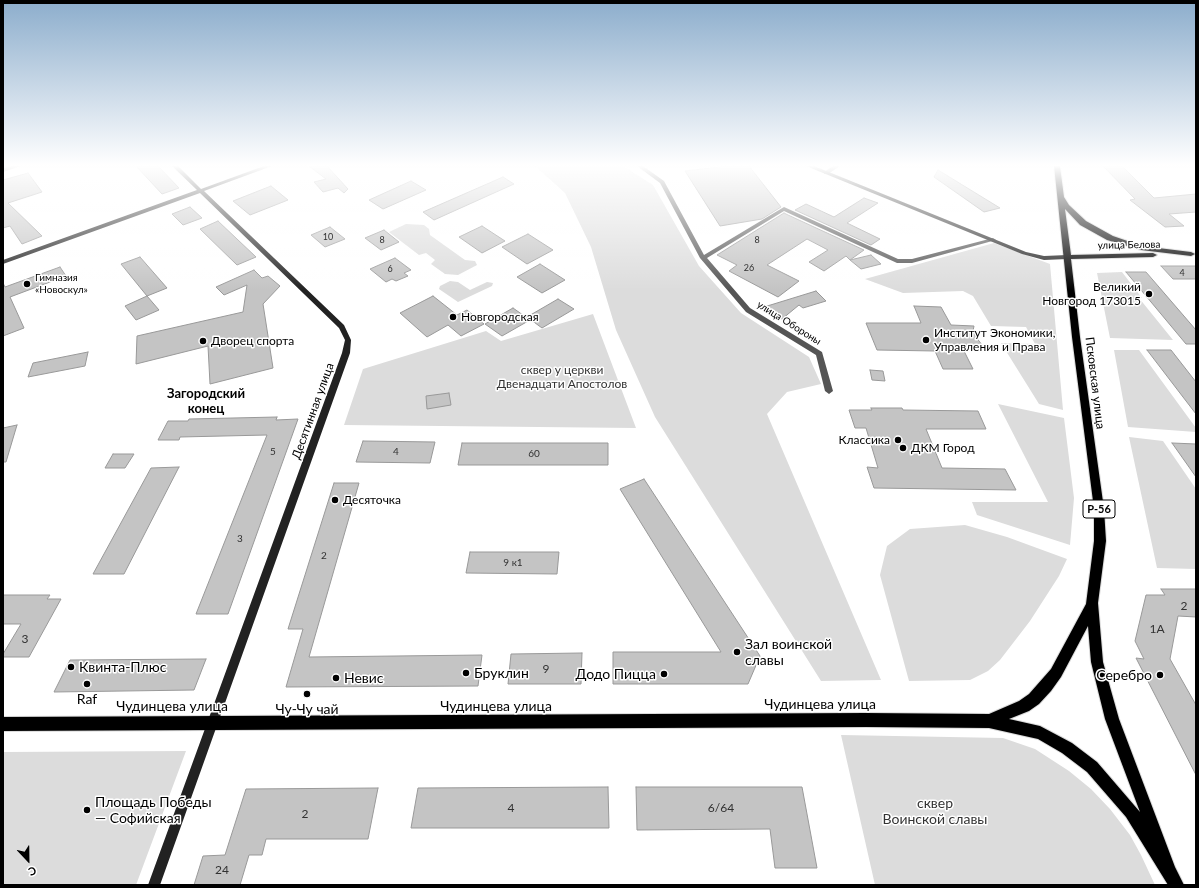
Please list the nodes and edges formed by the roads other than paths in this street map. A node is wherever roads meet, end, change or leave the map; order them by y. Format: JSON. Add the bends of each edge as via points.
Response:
{"nodes":[{"id":1,"x":154,"y":207,"type":"edge"},
{"id":2,"x":216,"y":207,"type":"edge"},
{"id":3,"x":676,"y":207,"type":"edge"},
{"id":4,"x":912,"y":207,"type":"edge"},
{"id":5,"x":1062,"y":207,"type":"edge"},
{"id":6,"x":1068,"y":207,"type":"edge"},
{"id":7,"x":993,"y":240,"type":"junction"},
{"id":8,"x":1193,"y":254,"type":"edge"},
{"id":9,"x":1067,"y":257,"type":"junction"},
{"id":10,"x":703,"y":258,"type":"junction"},
{"id":11,"x":3,"y":262,"type":"edge"},
{"id":12,"x":829,"y":391,"type":"dead end"},
{"id":13,"x":1092,"y":603,"type":"junction"},
{"id":14,"x":989,"y":721,"type":"junction"},
{"id":15,"x":213,"y":722,"type":"junction"},
{"id":16,"x":3,"y":724,"type":"edge"},
{"id":17,"x":1169,"y":871,"type":"junction"},
{"id":18,"x":154,"y":885,"type":"edge"},
{"id":19,"x":1176,"y":885,"type":"edge"}],
"edges":[{"from":1,"to":11,"type":"street"},
{"from":2,"to":15,"type":"street","name":"Десятинная улица","via":[[342,327],[348,340],[346,353]]},
{"from":3,"to":10,"type":"street","name":"улица Обороны"},
{"from":4,"to":7,"type":"street"},
{"from":5,"to":9,"type":"main road","name":"Псковская улица","number":"Р-56"},
{"from":6,"to":8,"type":"main road","name":"улица Белова","via":[[1083,222],[1110,238],[1142,248]]},
{"from":7,"to":9,"type":"street","via":[[1039,257]]},
{"from":7,"to":10,"type":"street","via":[[912,261],[897,261],[784,209]]},
{"from":8,"to":9,"type":"main road","name":"улица Белова"},
{"from":9,"to":13,"type":"main road","name":"Псковская улица","number":"Р-56","via":[[1099,509],[1100,541]]},
{"from":10,"to":12,"type":"street","name":"улица Обороны","via":[[748,310],[819,354]]},
{"from":13,"to":14,"type":"main road","name":"Чудинцева улица","via":[[1074,641],[1046,686],[1024,706]]},
{"from":13,"to":17,"type":"main road","via":[[1097,662],[1112,719]]},
{"from":14,"to":15,"type":"main road","name":"Чудинцева улица"},
{"from":14,"to":17,"type":"main road","name":"Чудинцева улица","via":[[1040,733],[1067,748],[1092,767],[1131,812]]},
{"from":15,"to":16,"type":"main road","name":"Чудинцева улица"},
{"from":15,"to":18,"type":"street","name":"Десятинная улица"},
{"from":17,"to":19,"type":"main road"}]}
